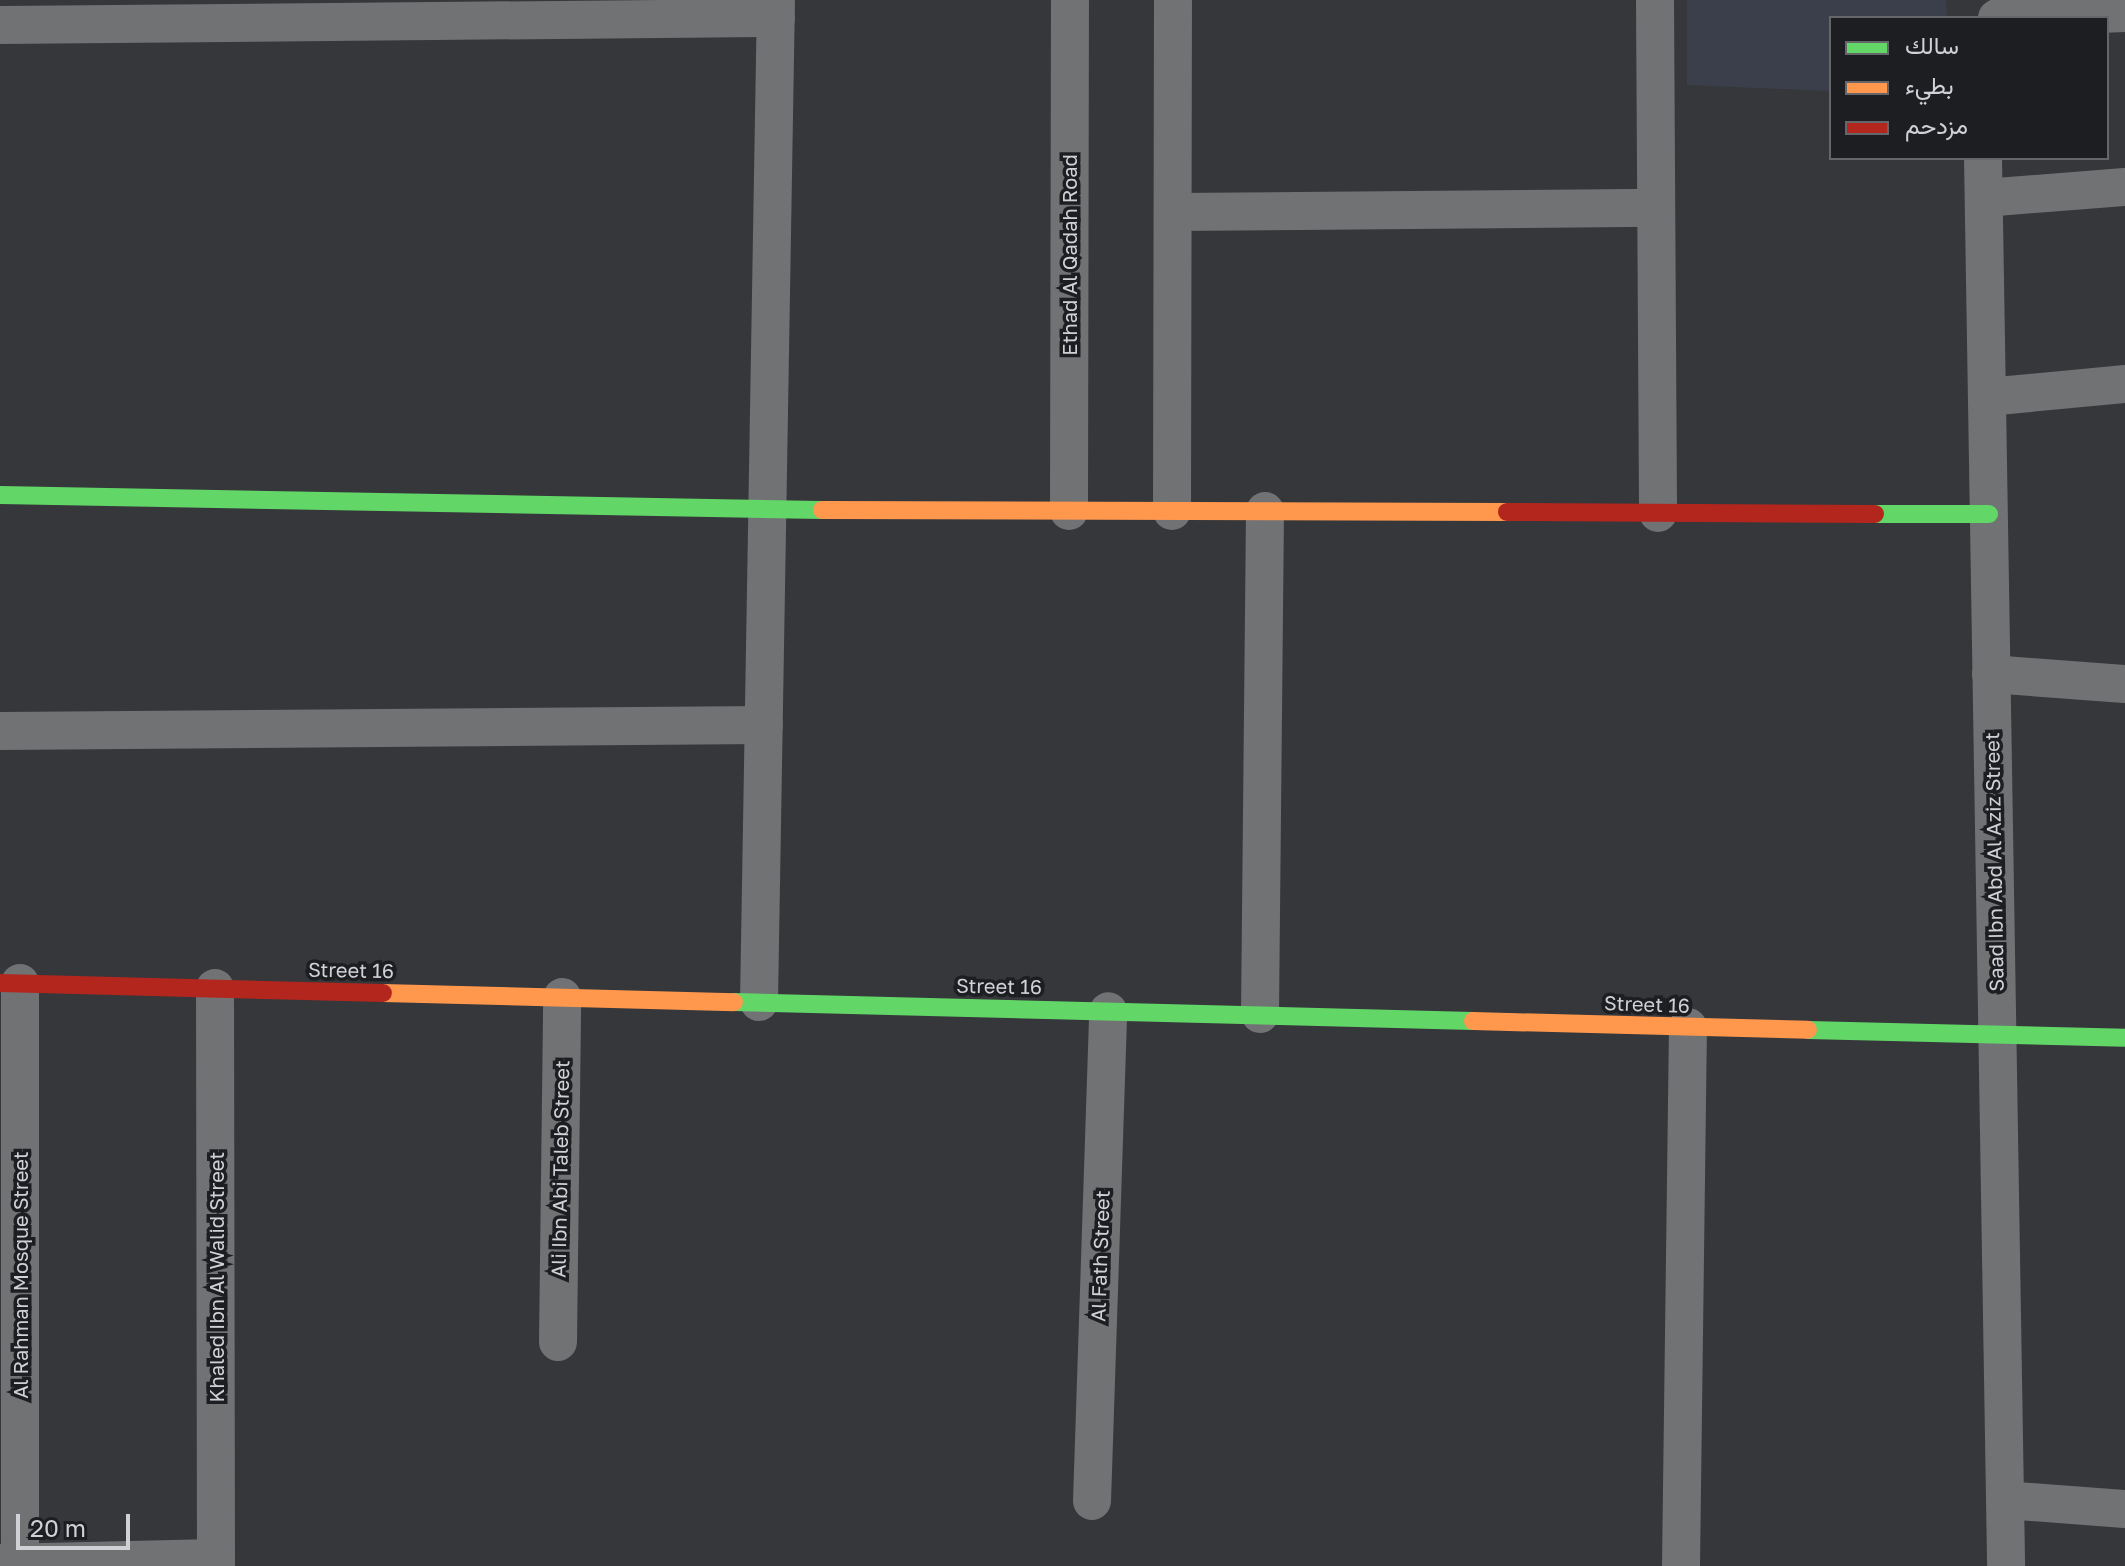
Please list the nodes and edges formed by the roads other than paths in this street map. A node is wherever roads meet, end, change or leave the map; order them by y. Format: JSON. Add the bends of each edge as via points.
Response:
{"nodes":[{"id":1,"x":1070,"y":0,"type":"edge"},
{"id":2,"x":1173,"y":0,"type":"edge"},
{"id":3,"x":1655,"y":0,"type":"edge"},
{"id":4,"x":776,"y":9,"type":"edge"},
{"id":5,"x":2125,"y":13,"type":"edge"},
{"id":6,"x":2048,"y":16,"type":"edge"},
{"id":7,"x":0,"y":25,"type":"edge"},
{"id":8,"x":1983,"y":160,"type":"edge"},
{"id":9,"x":2125,"y":187,"type":"edge"},
{"id":10,"x":1984,"y":198,"type":"junction"},
{"id":11,"x":1656,"y":208,"type":"junction"},
{"id":12,"x":1173,"y":212,"type":"junction"},
{"id":13,"x":2125,"y":384,"type":"edge"},
{"id":14,"x":1987,"y":397,"type":"junction"},
{"id":15,"x":0,"y":495,"type":"edge"},
{"id":16,"x":768,"y":510,"type":"junction"},
{"id":17,"x":1069,"y":511,"type":"junction"},
{"id":18,"x":1172,"y":511,"type":"junction"},
{"id":19,"x":1265,"y":511,"type":"junction"},
{"id":20,"x":1658,"y":513,"type":"junction"},
{"id":21,"x":1989,"y":514,"type":"junction"},
{"id":22,"x":1991,"y":674,"type":"junction"},
{"id":23,"x":2125,"y":684,"type":"edge"},
{"id":24,"x":764,"y":725,"type":"junction"},
{"id":25,"x":0,"y":731,"type":"edge"},
{"id":26,"x":10,"y":983,"type":"edge"},
{"id":27,"x":215,"y":988,"type":"junction"},
{"id":28,"x":562,"y":997,"type":"junction"},
{"id":29,"x":759,"y":1002,"type":"junction"},
{"id":30,"x":1108,"y":1011,"type":"junction"},
{"id":31,"x":1260,"y":1014,"type":"junction"},
{"id":32,"x":1688,"y":1027,"type":"junction"},
{"id":33,"x":1997,"y":1033,"type":"junction"},
{"id":34,"x":2125,"y":1038,"type":"edge"},
{"id":35,"x":558,"y":1342,"type":"dead end"},
{"id":36,"x":2005,"y":1500,"type":"junction"},
{"id":37,"x":1092,"y":1501,"type":"dead end"},
{"id":38,"x":2125,"y":1509,"type":"edge"},
{"id":39,"x":216,"y":1562,"type":"edge"},
{"id":40,"x":13,"y":1564,"type":"edge"},
{"id":41,"x":1681,"y":1566,"type":"edge"},
{"id":42,"x":2006,"y":1566,"type":"edge"}],
"edges":[{"from":1,"to":17,"type":"street","name":"Ethad Al Qadah Road"},
{"from":2,"to":12,"type":"street"},
{"from":3,"to":11,"type":"street"},
{"from":4,"to":7,"type":"street"},
{"from":4,"to":16,"type":"street"},
{"from":5,"to":6,"type":"street"},
{"from":8,"to":10,"type":"street","name":"Saad Ibn Abd Al Aziz Street"},
{"from":9,"to":10,"type":"street"},
{"from":10,"to":14,"type":"street","name":"Saad Ibn Abd Al Aziz Street"},
{"from":11,"to":12,"type":"street"},
{"from":11,"to":20,"type":"street"},
{"from":12,"to":18,"type":"street"},
{"from":13,"to":14,"type":"street"},
{"from":14,"to":21,"type":"street","name":"Saad Ibn Abd Al Aziz Street"},
{"from":15,"to":16,"type":"street"},
{"from":16,"to":17,"type":"street"},
{"from":16,"to":24,"type":"street"},
{"from":17,"to":18,"type":"street"},
{"from":18,"to":19,"type":"street"},
{"from":19,"to":20,"type":"street"},
{"from":19,"to":31,"type":"street"},
{"from":20,"to":21,"type":"street"},
{"from":21,"to":22,"type":"street","name":"Saad Ibn Abd Al Aziz Street"},
{"from":22,"to":23,"type":"street"},
{"from":22,"to":33,"type":"street","name":"Saad Ibn Abd Al Aziz Street"},
{"from":24,"to":25,"type":"street"},
{"from":24,"to":29,"type":"street"},
{"from":26,"to":27,"type":"street","name":"Street 16"},
{"from":26,"to":40,"type":"street","name":"Al Rahman Mosque Street"},
{"from":27,"to":28,"type":"street","name":"Street 16"},
{"from":27,"to":39,"type":"street","name":"Khaled Ibn Al Walid Street"},
{"from":28,"to":29,"type":"street","name":"Street 16"},
{"from":28,"to":35,"type":"street","name":"Ali Ibn Abi Taleb Street"},
{"from":29,"to":30,"type":"street","name":"Street 16"},
{"from":30,"to":31,"type":"street","name":"Street 16"},
{"from":30,"to":37,"type":"street","name":"Al Fath Street"},
{"from":31,"to":32,"type":"street","name":"Street 16"},
{"from":32,"to":33,"type":"street","name":"Street 16"},
{"from":32,"to":41,"type":"street"},
{"from":33,"to":34,"type":"street","name":"Street 16"},
{"from":33,"to":36,"type":"street","name":"Saad Ibn Abd Al Aziz Street"},
{"from":36,"to":38,"type":"street"},
{"from":36,"to":42,"type":"street","name":"Saad Ibn Abd Al Aziz Street"},
{"from":39,"to":40,"type":"street"}]}
